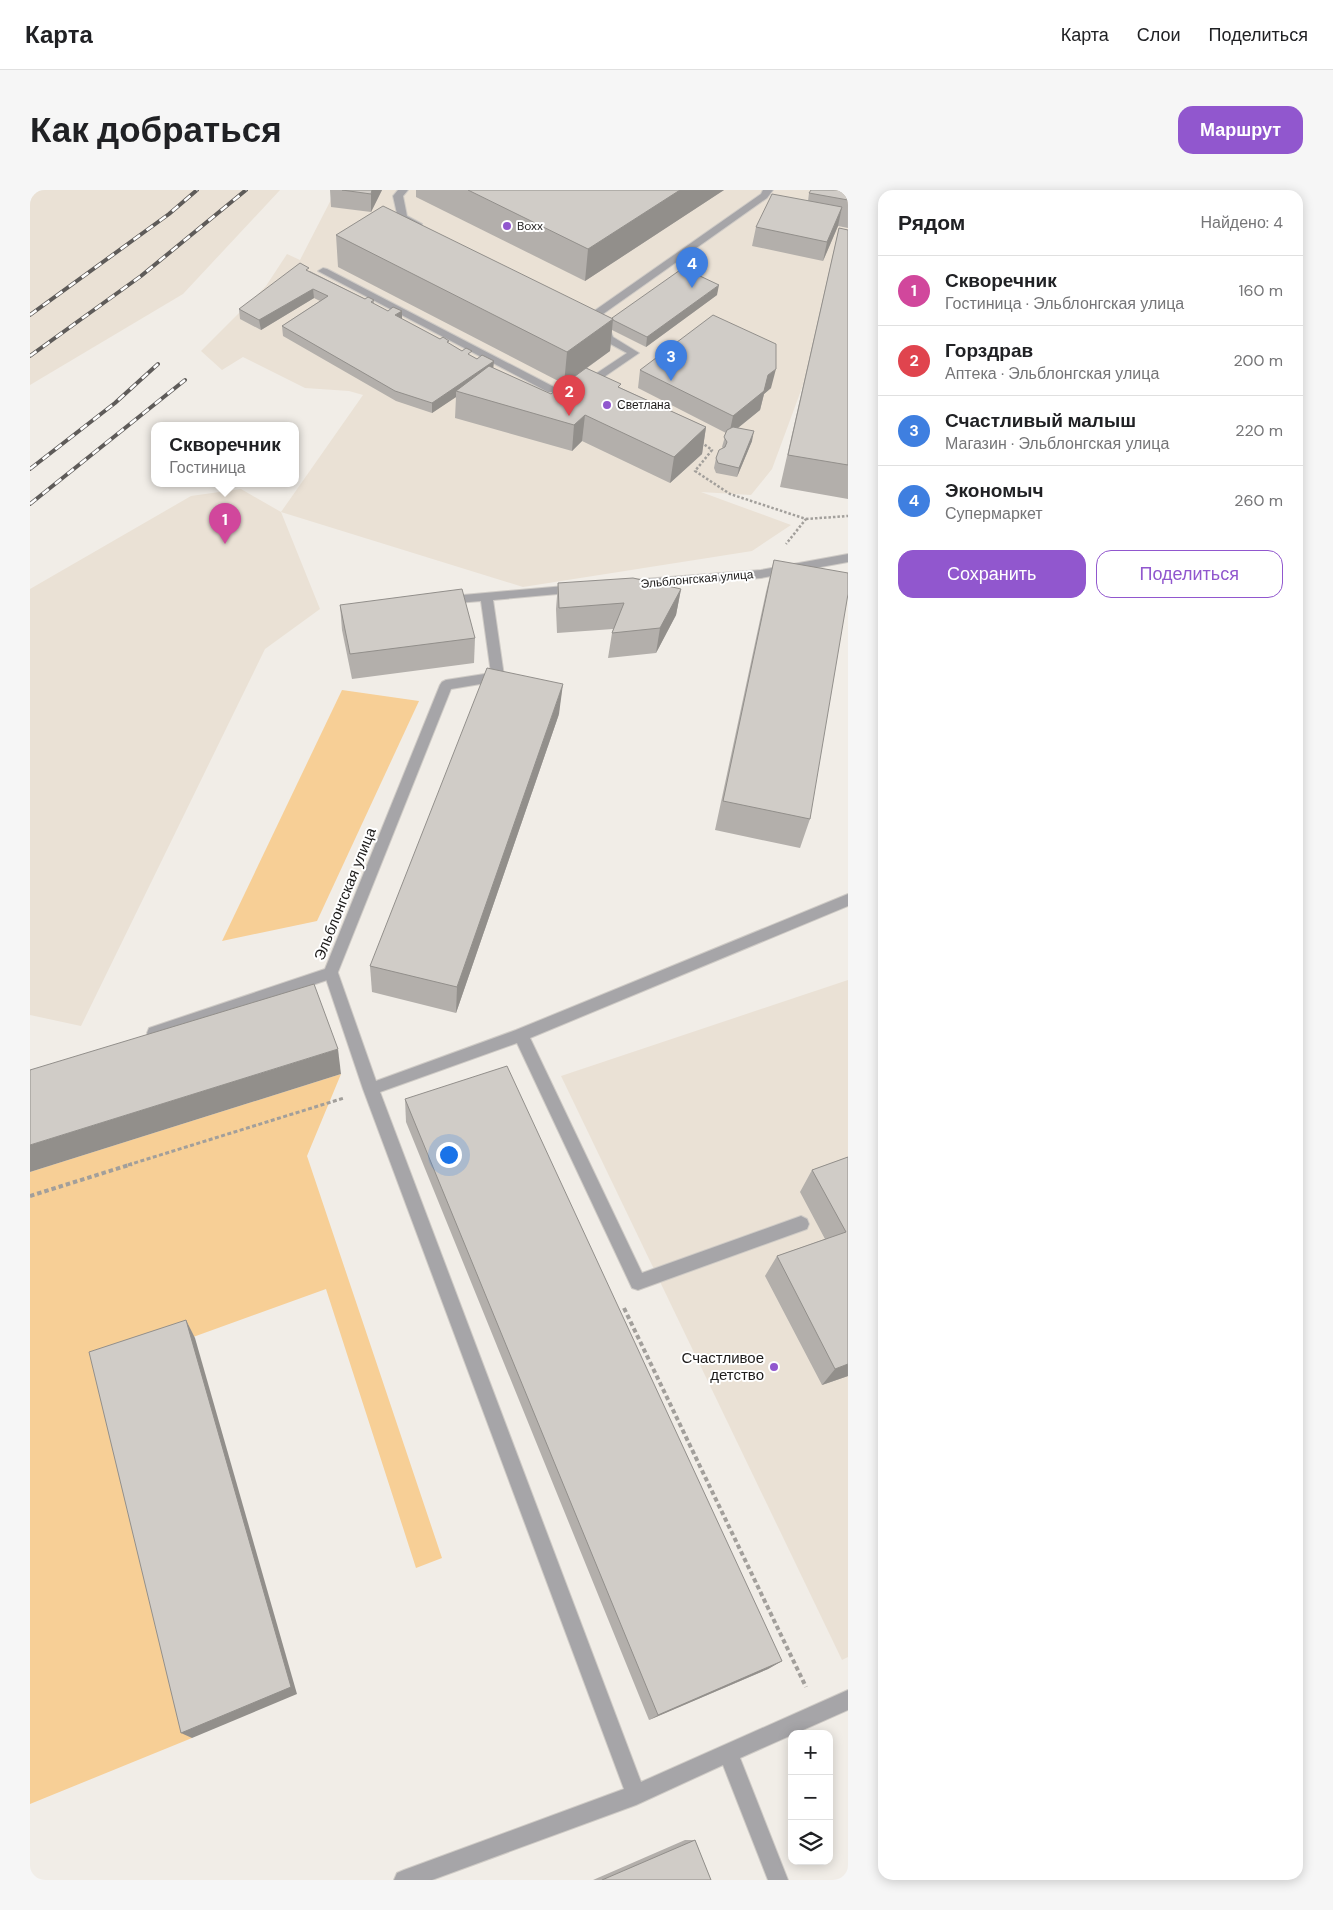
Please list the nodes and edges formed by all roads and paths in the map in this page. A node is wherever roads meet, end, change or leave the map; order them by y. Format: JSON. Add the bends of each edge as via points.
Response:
{"nodes":[{"id":1,"x":403,"y":190,"type":"edge"},
{"id":2,"x":768,"y":190,"type":"edge"},
{"id":3,"x":430,"y":231,"type":"edge"},
{"id":4,"x":323,"y":272,"type":"dead end"},
{"id":5,"x":699,"y":440,"type":"edge"},
{"id":6,"x":848,"y":516,"type":"edge"},
{"id":7,"x":806,"y":519,"type":"junction"},
{"id":8,"x":848,"y":558,"type":"edge"},
{"id":9,"x":761,"y":574,"type":"junction"},
{"id":10,"x":624,"y":585,"type":"edge"},
{"id":11,"x":584,"y":588,"type":"edge"},
{"id":12,"x":486,"y":596,"type":"junction"},
{"id":13,"x":430,"y":601,"type":"edge"},
{"id":14,"x":848,"y":900,"type":"edge"},
{"id":15,"x":331,"y":973,"type":"junction"},
{"id":16,"x":521,"y":1035,"type":"junction"},
{"id":17,"x":143,"y":1036,"type":"edge"},
{"id":18,"x":371,"y":1090,"type":"junction"},
{"id":19,"x":30,"y":1196,"type":"edge"},
{"id":20,"x":801,"y":1224,"type":"dead end"},
{"id":21,"x":622,"y":1302,"type":"dead end"},
{"id":22,"x":848,"y":1700,"type":"edge"},
{"id":23,"x":818,"y":1713,"type":"junction"},
{"id":24,"x":728,"y":1753,"type":"junction"},
{"id":25,"x":636,"y":1795,"type":"junction"},
{"id":26,"x":404,"y":1880,"type":"edge"},
{"id":27,"x":778,"y":1880,"type":"edge"}],
"edges":[{"from":1,"to":3,"type":"street","via":[[398,196],[403,218]]},
{"from":2,"to":4,"type":"street","via":[[764,196],[594,311],[609,339],[634,353],[594,384],[578,390],[552,390]]},
{"from":5,"to":7,"type":"path","via":[[712,450],[696,471],[730,494]]},
{"from":6,"to":7,"type":"path"},
{"from":7,"to":9,"type":"path"},
{"from":8,"to":9,"type":"street","name":"Эльблонгская улица"},
{"from":9,"to":10,"type":"street","name":"Эльблонгская улица"},
{"from":11,"to":12,"type":"street"},
{"from":12,"to":13,"type":"street"},
{"from":12,"to":15,"type":"street","name":"Эльблонгская улица","via":[[498,676],[446,684]]},
{"from":14,"to":16,"type":"street"},
{"from":15,"to":17,"type":"street","name":"Эльблонгская улица"},
{"from":15,"to":18,"type":"street"},
{"from":16,"to":18,"type":"street"},
{"from":16,"to":20,"type":"street","via":[[638,1282]]},
{"from":18,"to":19,"type":"path"},
{"from":18,"to":25,"type":"street"},
{"from":21,"to":23,"type":"path"},
{"from":22,"to":23,"type":"street"},
{"from":23,"to":24,"type":"street"},
{"from":24,"to":25,"type":"street"},
{"from":24,"to":27,"type":"street"},
{"from":25,"to":26,"type":"street"}]}
